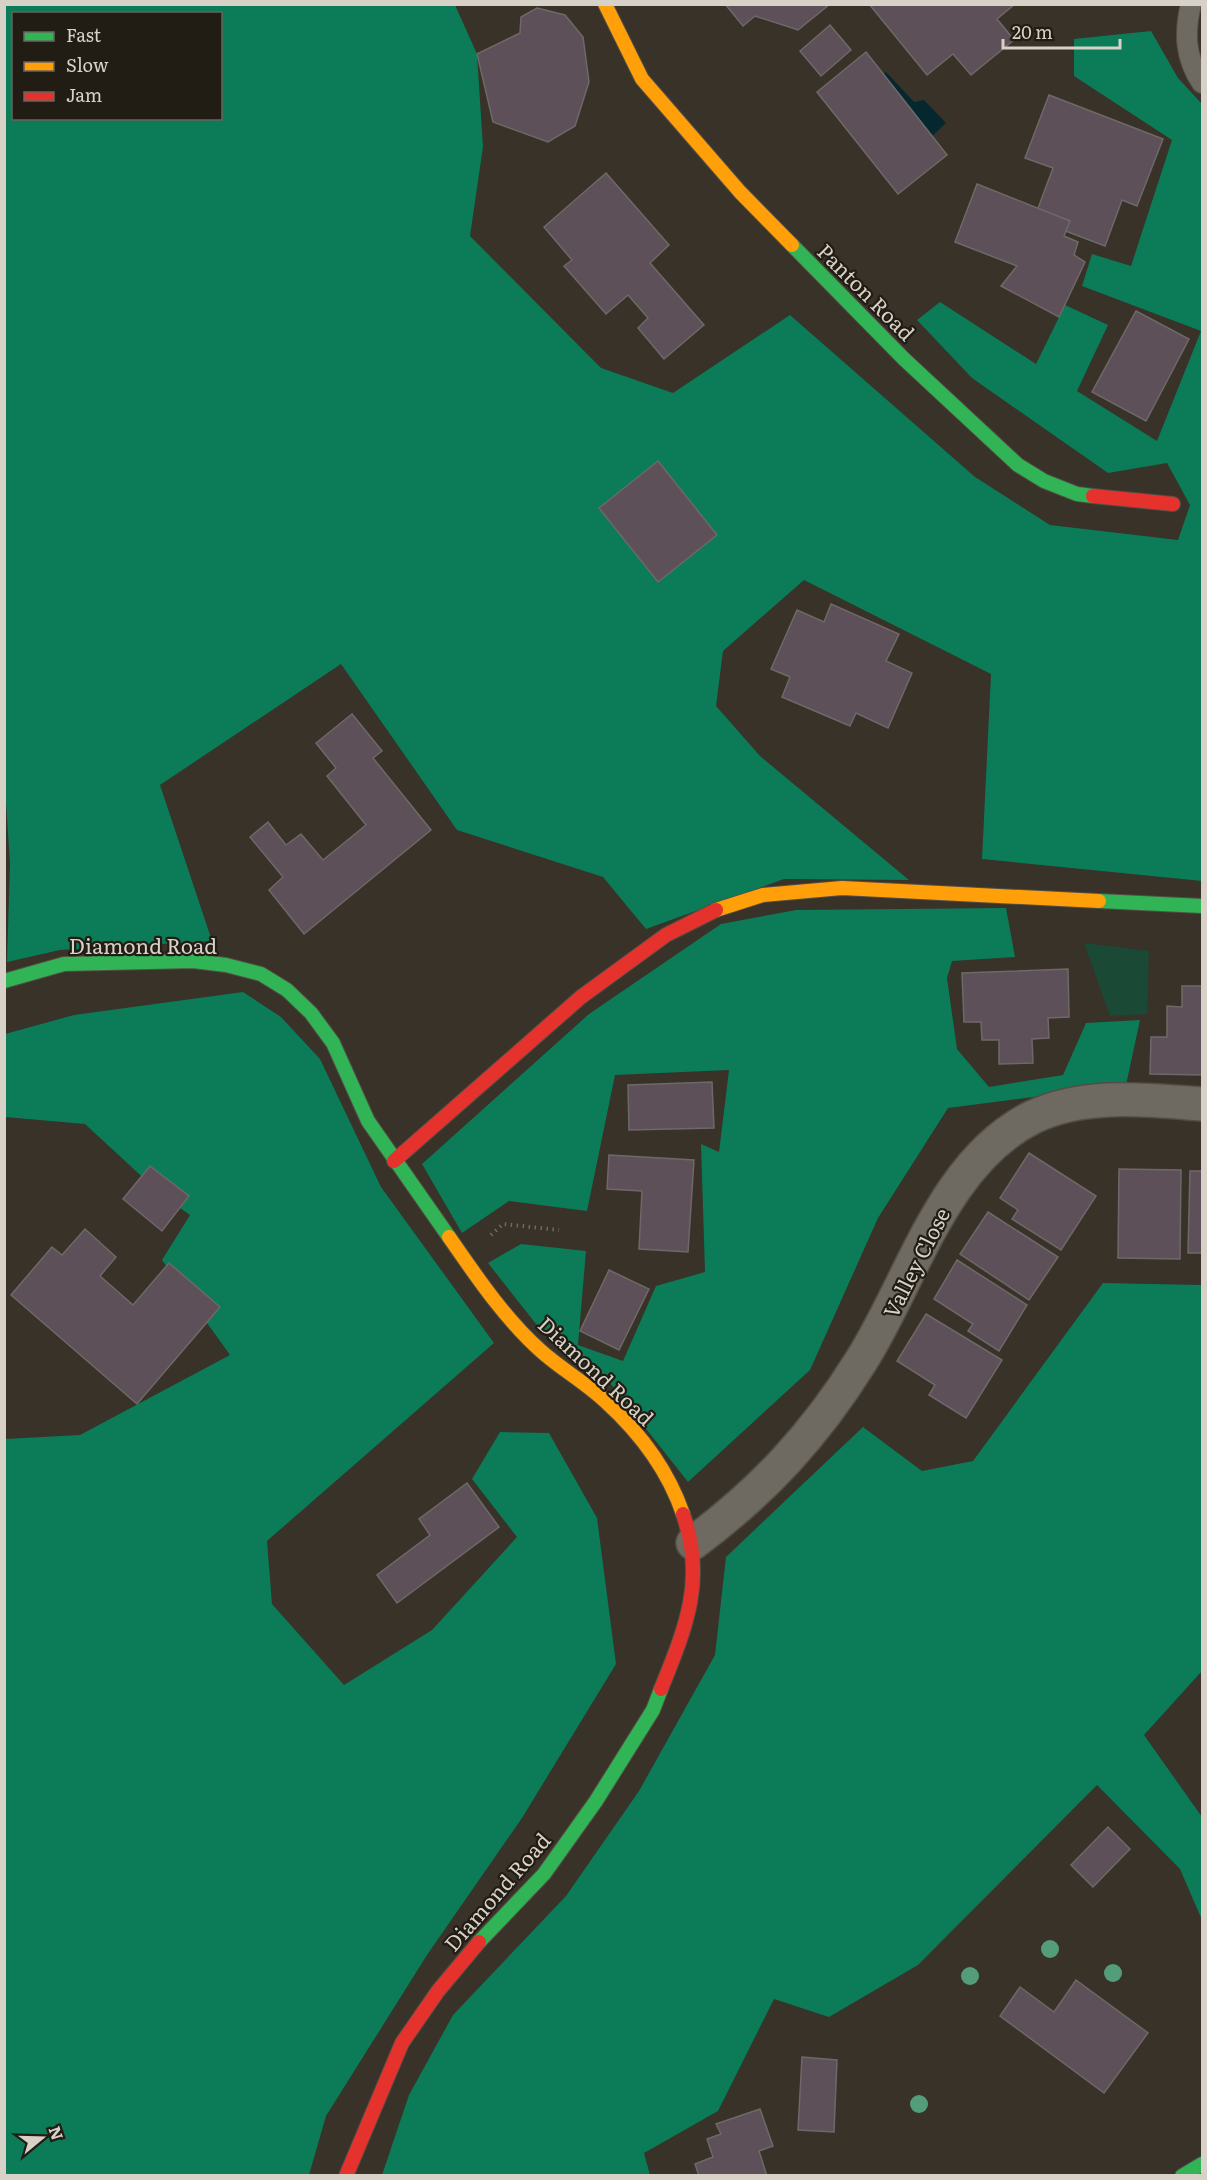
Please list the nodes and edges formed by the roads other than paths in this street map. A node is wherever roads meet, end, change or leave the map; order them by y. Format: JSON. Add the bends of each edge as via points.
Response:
{"nodes":[{"id":1,"x":605,"y":4,"type":"edge"},
{"id":2,"x":1191,"y":4,"type":"edge"},
{"id":3,"x":1203,"y":83,"type":"edge"},
{"id":4,"x":1173,"y":504,"type":"dead end"},
{"id":5,"x":1203,"y":906,"type":"edge"},
{"id":6,"x":4,"y":981,"type":"edge"},
{"id":7,"x":1203,"y":1104,"type":"edge"},
{"id":8,"x":394,"y":1161,"type":"junction"},
{"id":9,"x":693,"y":1543,"type":"junction"},
{"id":10,"x":1203,"y":2164,"type":"edge"},
{"id":11,"x":346,"y":2175,"type":"edge"},
{"id":12,"x":1182,"y":2175,"type":"edge"}],
"edges":[{"from":1,"to":4,"type":"street","name":"Panton Road","via":[[642,79],[740,192],[904,359],[1018,465],[1077,494]]},
{"from":2,"to":3,"type":"lane","via":[[1186,25],[1187,49]]},
{"from":5,"to":8,"type":"street","via":[[842,888],[763,895],[710,912],[656,942],[581,997]]},
{"from":6,"to":8,"type":"street","name":"Diamond Road","via":[[64,964],[193,961],[261,974],[287,990],[311,1013],[333,1043],[368,1121]]},
{"from":7,"to":9,"type":"street","name":"Valley Close","via":[[1110,1100],[1068,1104],[1033,1117],[993,1143],[946,1200],[882,1327],[811,1433],[743,1505]]},
{"from":8,"to":9,"type":"street","name":"Diamond Road","via":[[464,1259],[540,1350],[605,1401],[638,1435],[673,1485]]},
{"from":9,"to":11,"type":"street","name":"Diamond Road","via":[[693,1596],[680,1643],[653,1710],[544,1874],[480,1941],[402,2043]]},
{"from":10,"to":12,"type":"street"}]}
